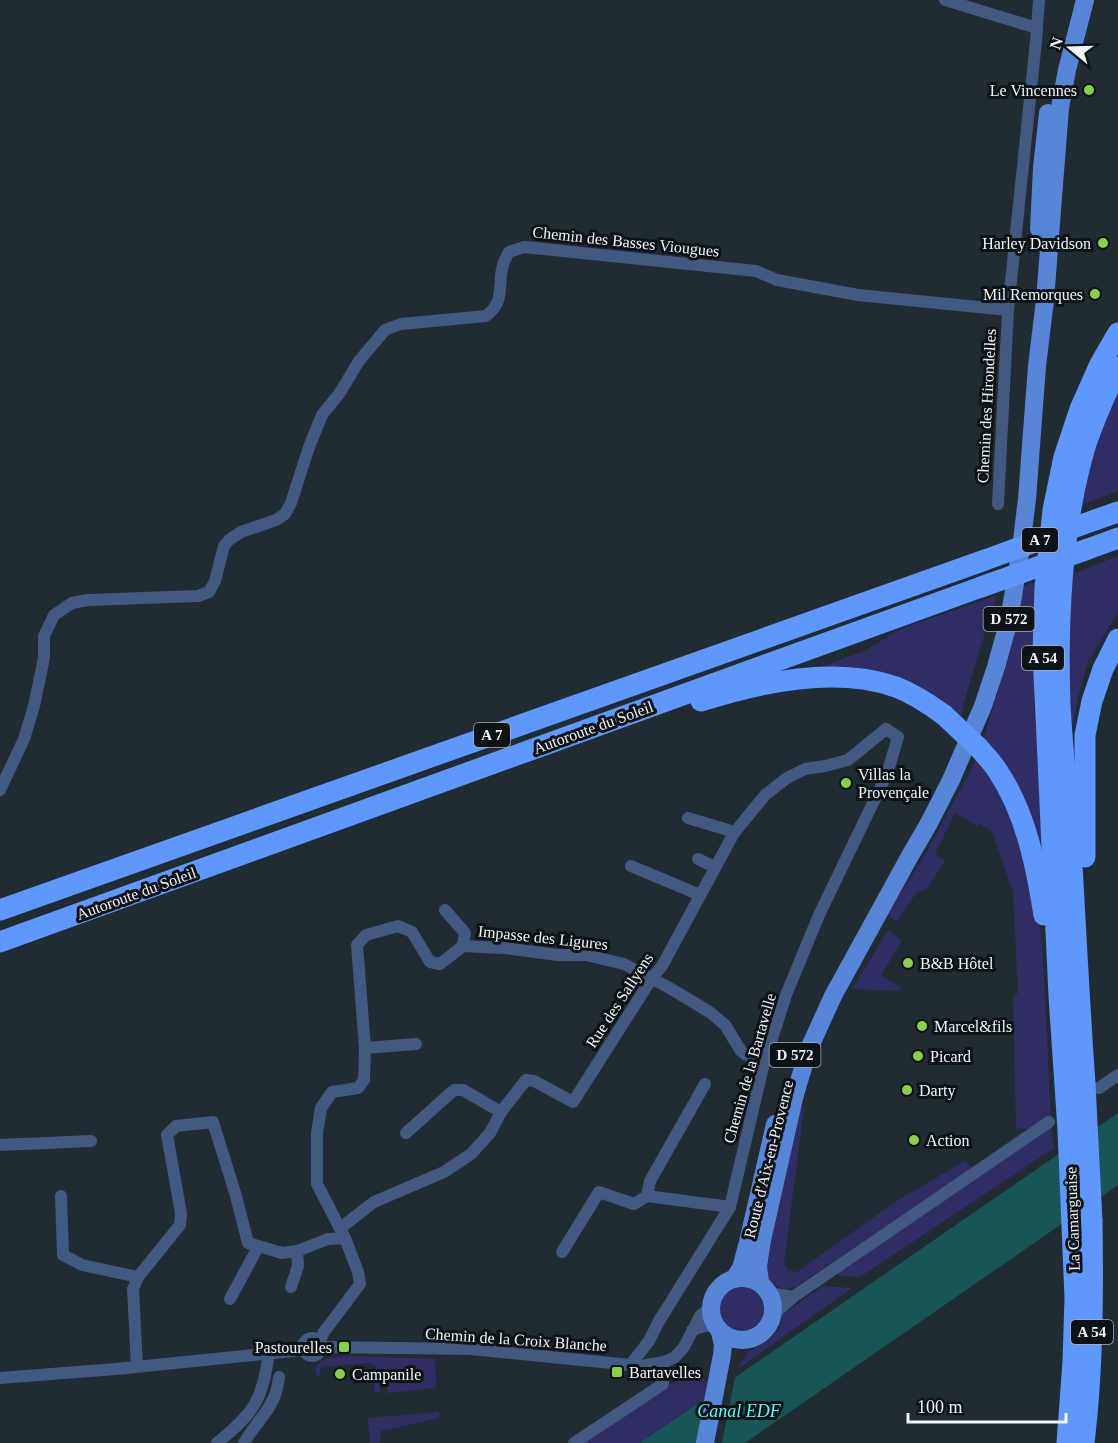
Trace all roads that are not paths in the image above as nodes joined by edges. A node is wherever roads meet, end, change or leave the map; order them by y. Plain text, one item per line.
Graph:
1 (945, 0) edge
2 (1039, 0) edge
3 (1079, 0) edge
4 (1085, 0) edge
5 (1037, 28) junction
6 (1023, 166) junction
7 (1042, 168) junction
8 (1008, 310) junction
9 (1118, 333) edge
10 (1037, 366) junction
11 (1118, 367) edge
12 (998, 504) dead end
13 (1118, 512) edge
14 (1118, 538) edge
15 (1118, 639) edge
16 (898, 737) joint
17 (484, 767) junction
18 (0, 790) edge
19 (688, 818) dead end
20 (734, 833) junction
21 (911, 854) junction
22 (698, 859) dead end
23 (631, 866) dead end
24 (715, 867) junction
25 (700, 895) junction
26 (0, 910) edge
27 (446, 910) dead end
28 (0, 942) edge
29 (463, 946) junction
30 (652, 978) junction
31 (1055, 991) junction
32 (1081, 1022) junction
33 (416, 1044) dead end
34 (364, 1048) junction
35 (763, 1067) junction
36 (1118, 1075) edge
37 (705, 1084) dead end
38 (1092, 1086) junction
39 (501, 1112) junction
40 (1061, 1129) junction
41 (406, 1132) dead end
42 (91, 1141) dead end
43 (0, 1145) edge
44 (61, 1196) dead end
45 (646, 1196) junction
46 (730, 1207) junction
47 (342, 1233) junction
48 (1069, 1238) junction
49 (258, 1247) junction
50 (297, 1251) junction
51 (562, 1252) dead end
52 (138, 1277) junction
53 (734, 1279) junction
54 (291, 1287) dead end
55 (764, 1288) junction
56 (792, 1297) junction
57 (230, 1299) dead end
58 (773, 1315) junction
59 (715, 1321) junction
60 (692, 1330) junction
61 (320, 1344) junction
62 (734, 1350) junction
63 (269, 1352) junction
64 (664, 1362) junction
65 (631, 1364) junction
66 (137, 1366) junction
67 (279, 1377) dead end
68 (0, 1378) edge
69 (217, 1443) edge
70 (244, 1443) edge
71 (574, 1443) edge
72 (705, 1443) edge
73 (715, 1443) edge
74 (1059, 1443) edge
75 (1067, 1443) edge
76 (1084, 1443) edge

1 - 5 street
2 - 5 street, Chemin des Hirondelles
3 - 7 main road, Route d'Aix-en-Provence / D 572
4 - 10 main road, Route d'Aix-en-Provence / D 572
5 - 6 street, Chemin des Hirondelles
6 - 7 street
6 - 8 street, Chemin des Hirondelles
7 - 10 main road, Route d'Aix-en-Provence / D 572
8 - 12 street, Chemin des Hirondelles
8 - 18 street, Chemin des Basses Viougues
9 - 31 highway, A 54
10 - 21 main road, Route d'Aix-en-Provence / D 572
11 - 32 highway, A 54
13 - 26 highway, Autoroute du Soleil / A 7, bridge
14 - 17 highway, Autoroute du Soleil / A 7, bridge
15 - 32 highway
16 - 20 street, Rue des Sallyens
16 - 35 street, Chemin de la Bartavelle
17 - 28 highway, Autoroute du Soleil / A 7
17 - 31 highway, bridge
19 - 20 street
20 - 24 street, Rue des Sallyens
21 - 53 main road, Route d'Aix-en-Provence / D 572
21 - 55 main road, Route d'Aix-en-Provence / D 572
22 - 24 street
23 - 25 street
24 - 25 street, Rue des Sallyens
25 - 30 street, Rue des Sallyens
27 - 29 street
29 - 30 street, Impasse des Ligures
29 - 34 street
30 - 35 street, Impasse des Ligures
30 - 39 street, Rue des Sallyens
31 - 40 highway, A 54
32 - 38 highway, La Camarguaise / A 54
33 - 34 street
34 - 47 street
35 - 46 street, Chemin de la Bartavelle
36 - 38 street
37 - 45 street
38 - 76 highway, La Camarguaise / A 54, bridge
39 - 41 street
39 - 47 street, Rue des Sallyens
40 - 48 highway
40 - 56 street
42 - 43 street
44 - 52 street
45 - 46 street
45 - 51 street
46 - 65 street, Chemin de la Bartavelle
47 - 50 street
47 - 61 street
48 - 74 highway
48 - 75 highway, La Camarguaise / A 54
49 - 50 street
49 - 52 street
49 - 57 street
50 - 54 street
52 - 66 street
53 - 55 main road
53 - 59 main road
55 - 56 street
55 - 58 main road
56 - 58 street
58 - 62 main road
59 - 60 street
59 - 60 street
59 - 62 main road
60 - 64 street
61 - 63 street
61 - 65 street, Chemin de la Croix Blanche
62 - 72 main road
62 - 73 main road
63 - 66 street
63 - 69 street
64 - 65 street, Chemin de la Croix Blanche
64 - 71 street
66 - 68 street
67 - 70 street

